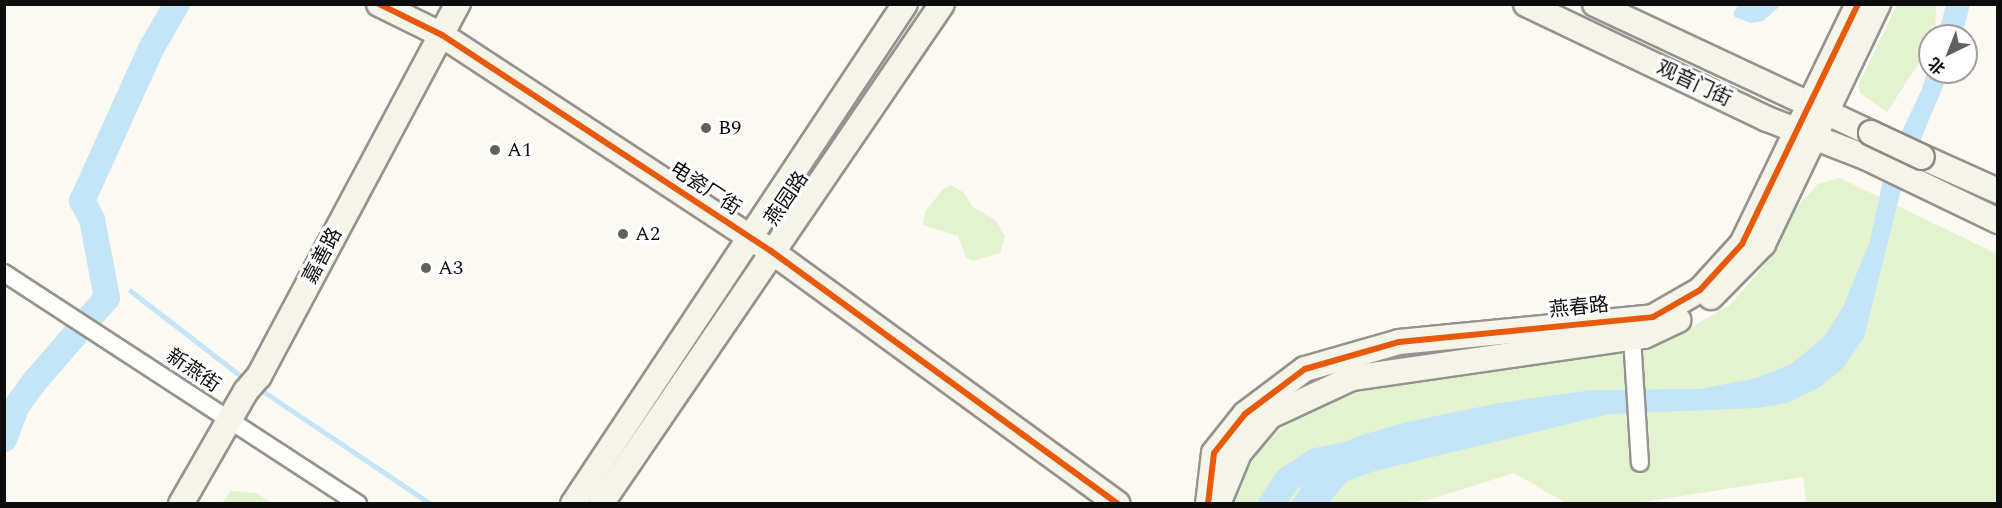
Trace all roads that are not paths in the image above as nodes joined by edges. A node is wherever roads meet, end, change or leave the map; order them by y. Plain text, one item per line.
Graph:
1 (379, 4) edge
2 (458, 4) edge
3 (905, 4) edge
4 (942, 4) edge
5 (1526, 4) edge
6 (1595, 4) edge
7 (1858, 4) edge
8 (1878, 4) edge
9 (442, 35) junction
10 (1818, 107) junction
11 (1805, 134) junction
12 (1916, 167) junction
13 (1998, 191) edge
14 (1998, 221) edge
15 (749, 238) junction
16 (771, 251) junction
17 (4, 273) edge
18 (1632, 337) junction
19 (231, 421) junction
20 (1640, 463) dead end
21 (181, 504) edge
22 (358, 504) edge
23 (573, 504) edge
24 (601, 504) edge
25 (1118, 504) edge
26 (1208, 504) edge
27 (1218, 504) edge

1 - 9 street, 电瓷厂街
2 - 9 street, 嘉善路
3 - 15 street, 燕园路
4 - 16 street, 燕园路
5 - 11 street, 观音门街
6 - 10 street, 观音门街
7 - 10 street, 燕春路
8 - 10 street, 燕春路
9 - 15 street, 电瓷厂街
9 - 19 street, 嘉善路
10 - 11 street, 燕春路
10 - 12 street, 观音门街, bridge
11 - 12 street, 观音门街
11 - 18 street, 燕春路
11 - 26 street, 燕春路
12 - 13 street
12 - 14 street
15 - 16 street, 电瓷厂街
15 - 23 street, 燕园路
16 - 24 street, 燕园路
16 - 25 street, 电瓷厂街
17 - 19 street, 新燕街
18 - 20 street
18 - 27 street, 燕春路
19 - 21 street, 嘉善路
19 - 22 street, 新燕街

